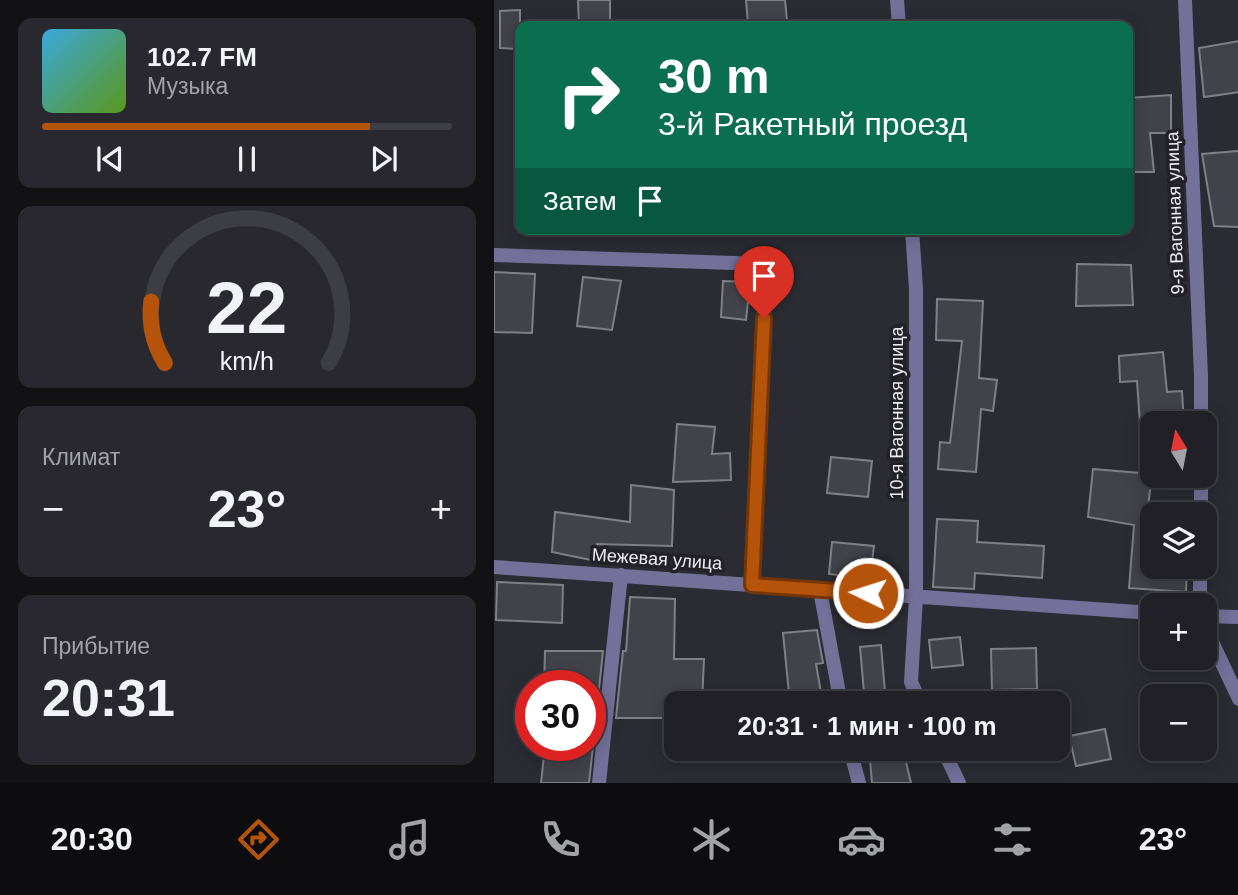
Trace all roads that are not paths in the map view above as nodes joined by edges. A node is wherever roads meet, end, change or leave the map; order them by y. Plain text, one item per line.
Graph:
1 (897, 0) edge
2 (1185, 0) edge
3 (899, 21) edge
4 (912, 235) edge
5 (494, 255) edge
6 (1201, 411) edge
7 (494, 567) edge
8 (621, 575) junction
9 (752, 585) junction
10 (820, 590) junction
11 (916, 597) junction
12 (1140, 612) edge
13 (1217, 616) edge
14 (1238, 617) edge
15 (1217, 653) edge
16 (839, 691) edge
17 (915, 691) edge
18 (1238, 699) edge
19 (853, 761) edge
20 (949, 761) edge
21 (600, 783) edge
22 (859, 783) edge
23 (959, 783) edge

1 - 3 street
2 - 6 street, 9-я Вагонная улица
4 - 11 street, 10-я Вагонная улица
5 - 9 street
7 - 8 street, Межевая улица
8 - 9 street, Межевая улица
8 - 21 street
9 - 10 street, Межевая улица
10 - 11 street, Межевая улица
10 - 16 street
11 - 12 street, Межевая улица
11 - 17 street, 10-я Вагонная улица
13 - 14 street
15 - 18 street
19 - 22 street
20 - 23 street

